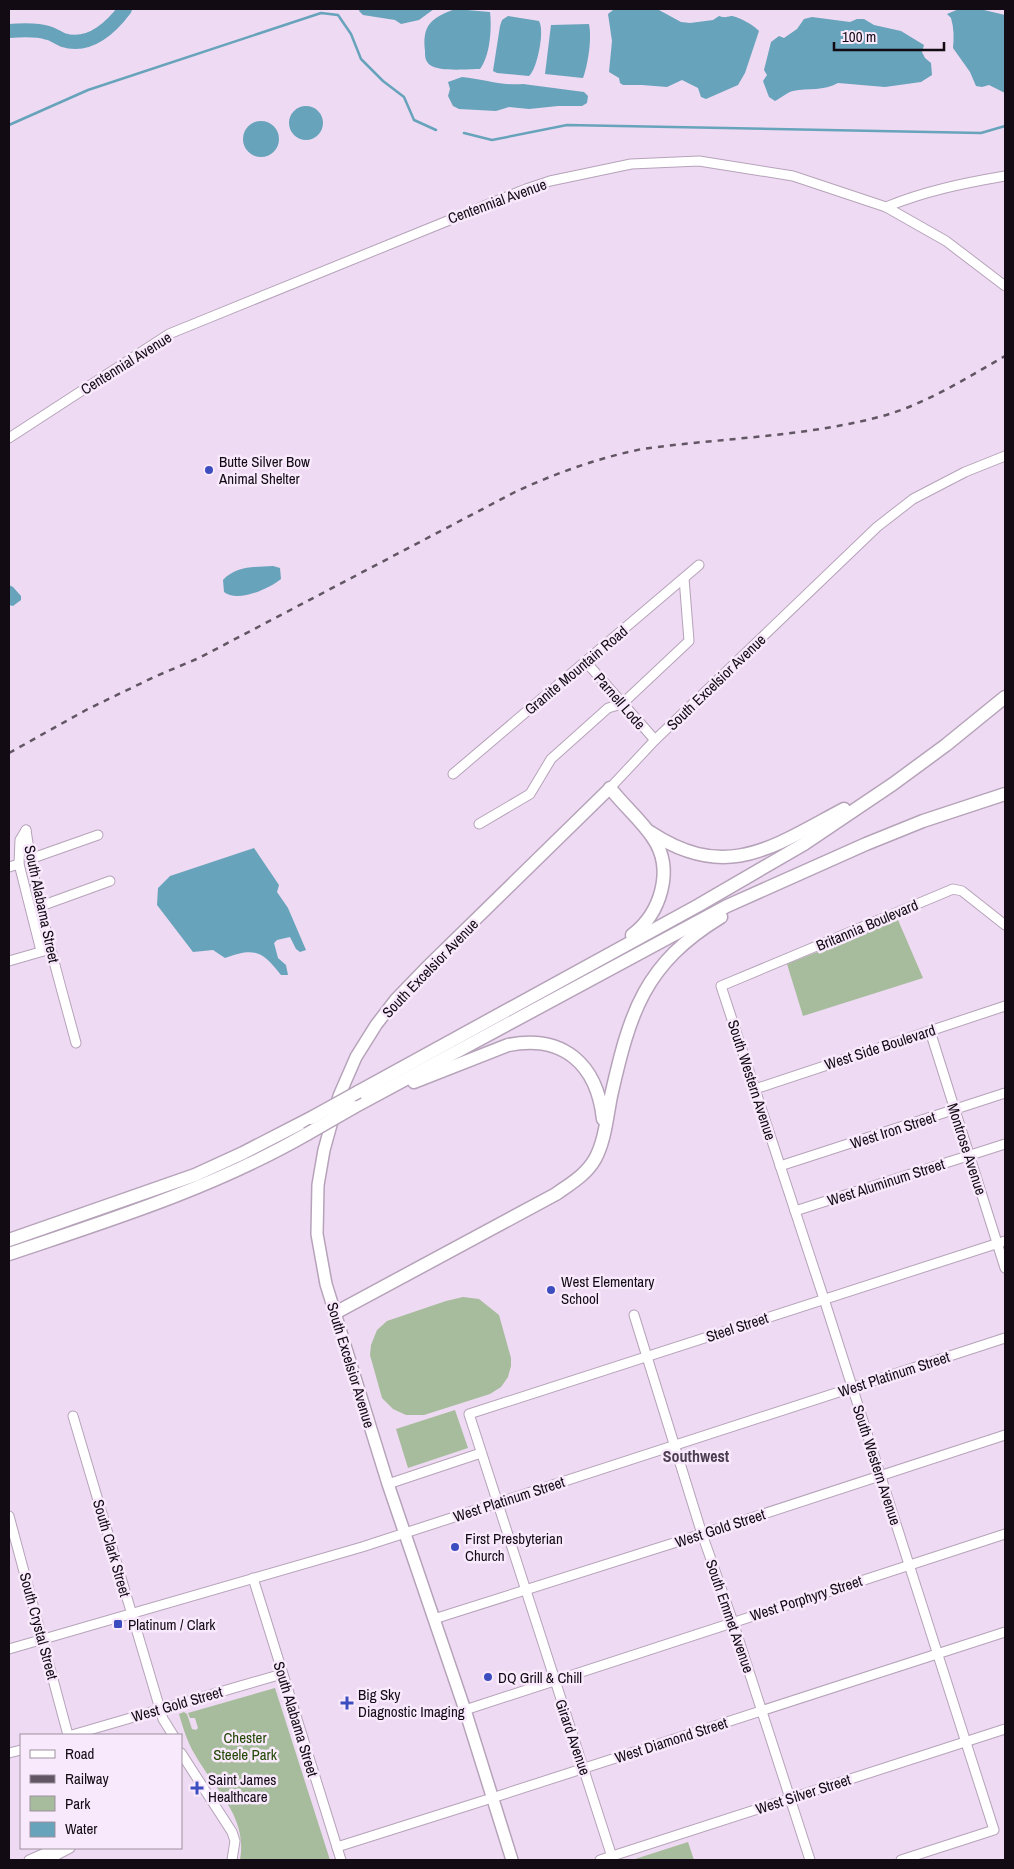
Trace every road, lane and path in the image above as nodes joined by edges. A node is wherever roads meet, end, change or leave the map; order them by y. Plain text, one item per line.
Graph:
1 (1005, 176) edge
2 (886, 207) junction
3 (1005, 286) edge
4 (9, 438) edge
5 (1005, 456) edge
6 (699, 565) dead end
7 (684, 578) junction
8 (586, 662) junction
9 (1005, 698) edge
10 (622, 704) junction
11 (655, 740) junction
12 (454, 774) dead end
13 (893, 784) junction
14 (610, 788) junction
15 (1005, 794) edge
16 (479, 824) dead end
17 (645, 828) junction
18 (98, 836) dead end
19 (30, 859) junction
20 (19, 864) junction
21 (9, 867) edge
22 (806, 871) junction
23 (110, 881) dead end
24 (41, 906) junction
25 (1005, 925) edge
26 (46, 950) junction
27 (9, 961) edge
28 (721, 986) joint
29 (532, 997) junction
30 (1005, 1006) edge
31 (930, 1031) junction
32 (76, 1043) dead end
33 (755, 1089) junction
34 (1005, 1093) edge
35 (355, 1107) junction
36 (955, 1110) junction
37 (604, 1129) junction
38 (1005, 1144) edge
39 (970, 1156) junction
40 (780, 1166) junction
41 (795, 1211) junction
42 (9, 1240) edge
43 (1001, 1243) edge
44 (9, 1254) edge
45 (1005, 1268) edge
46 (824, 1299) junction
47 (335, 1313) junction
48 (634, 1315) dead end
49 (1005, 1338) edge
50 (646, 1356) junction
51 (852, 1388) junction
52 (469, 1414) joint
53 (73, 1416) dead end
54 (1005, 1435) edge
55 (675, 1445) junction
56 (481, 1453) junction
57 (880, 1475) junction
58 (388, 1484) junction
59 (498, 1503) junction
60 (9, 1516) edge
61 (406, 1533) junction
62 (702, 1534) junction
63 (1005, 1534) edge
64 (909, 1565) junction
65 (253, 1578) junction
66 (525, 1590) junction
67 (132, 1613) junction
68 (434, 1619) junction
69 (733, 1622) junction
70 (1005, 1632) edge
71 (43, 1638) junction
72 (9, 1648) edge
73 (937, 1654) junction
74 (282, 1674) junction
75 (554, 1680) junction
76 (160, 1710) junction
77 (465, 1710) junction
78 (762, 1711) junction
79 (1005, 1729) edge
80 (68, 1734) edge
81 (76, 1734) edge
82 (172, 1734) edge
83 (966, 1742) junction
84 (182, 1755) edge
85 (584, 1768) junction
86 (492, 1798) junction
87 (790, 1798) junction
88 (337, 1847) junction
89 (54, 1849) edge
90 (68, 1849) edge
91 (613, 1858) edge
92 (29, 1860) edge
93 (47, 1860) edge
94 (232, 1860) edge
95 (341, 1860) edge
96 (512, 1860) edge
97 (600, 1860) edge
98 (810, 1860) edge
99 (901, 1860) edge

1 - 2 street
2 - 3 street, Centennial Avenue
2 - 4 street, Centennial Avenue
5 - 11 street, South Excelsior Avenue
6 - 7 street, Granite Mountain Road
7 - 8 street, Granite Mountain Road
7 - 10 street
8 - 10 street, Parnell Lode
8 - 12 street, Granite Mountain Road
9 - 13 highway
10 - 11 street, Parnell Lode
10 - 16 street
11 - 14 street, South Excelsior Avenue
13 - 17 highway
13 - 29 highway
14 - 17 highway
14 - 47 main road, South Excelsior Avenue
15 - 22 highway
17 - 29 highway
18 - 19 street
19 - 20 street, South Alabama Street
19 - 24 street, South Alabama Street
20 - 21 street
20 - 26 street, South Alabama Street
22 - 35 highway
22 - 37 highway
23 - 24 street
24 - 26 street, South Alabama Street
25 - 28 street, Britannia Boulevard
26 - 27 street
26 - 32 street, South Alabama Street
28 - 33 street, South Western Avenue
29 - 42 highway, bridge
30 - 31 street, West Side Boulevard
31 - 33 street, West Side Boulevard
31 - 36 street, Montrose Avenue
33 - 40 street, South Western Avenue
34 - 36 street, West Iron Street
35 - 37 highway
35 - 44 highway, bridge
36 - 39 street, Montrose Avenue
36 - 40 street, West Iron Street
37 - 47 highway
38 - 39 street, West Aluminum Street
39 - 41 street, West Aluminum Street
39 - 43 street, Montrose Avenue
40 - 41 street, South Western Avenue
41 - 46 street, South Western Avenue
43 - 45 street, Montrose Avenue
43 - 46 street, Steel Street
46 - 50 street, Steel Street
46 - 51 street, South Western Avenue
47 - 58 main road, South Excelsior Avenue
48 - 50 street, South Emmet Avenue
49 - 51 street, West Platinum Street
50 - 52 street, Steel Street
50 - 55 street, South Emmet Avenue
51 - 55 street, West Platinum Street
51 - 57 street, South Western Avenue
52 - 56 street, Girard Avenue
53 - 67 street, South Clark Street
54 - 57 street, West Gold Street
55 - 59 street, West Platinum Street
55 - 62 street, South Emmet Avenue
56 - 58 street
56 - 59 street, Girard Avenue
57 - 62 street, West Gold Street
57 - 64 street, South Western Avenue
58 - 61 main road, South Excelsior Avenue
59 - 61 street, West Platinum Street
59 - 66 street, Girard Avenue
60 - 71 street, South Crystal Street
61 - 65 street, West Platinum Street
61 - 68 main road, South Excelsior Avenue
62 - 66 street, West Gold Street
62 - 69 street, South Emmet Avenue
63 - 64 street, West Porphyry Street
64 - 69 street, West Porphyry Street
64 - 73 street, South Western Avenue
65 - 67 street, West Platinum Street
65 - 74 street, South Alabama Street
66 - 68 street, West Gold Street
66 - 75 street, Girard Avenue
67 - 71 street, West Platinum Street
67 - 76 street, South Clark Street
68 - 77 main road, South Excelsior Avenue
69 - 75 street, West Porphyry Street
69 - 78 street, South Emmet Avenue
70 - 73 street, West Diamond Street
71 - 72 street, West Platinum Street
71 - 80 street, South Crystal Street
73 - 78 street, West Diamond Street
73 - 83 street, South Western Avenue
74 - 76 street, West Gold Street
74 - 88 street, South Alabama Street
75 - 77 street, West Porphyry Street
75 - 85 street, Girard Avenue
76 - 81 street, West Gold Street
76 - 82 street, South Clark Street
77 - 86 main road, South Excelsior Avenue
78 - 85 street, West Diamond Street
78 - 87 street, South Emmet Avenue
79 - 83 street, West Silver Street
83 - 87 street, West Silver Street
83 - 99 street, South Western Avenue
84 - 94 street
85 - 86 street, West Diamond Street
85 - 91 street, Girard Avenue
86 - 88 street, West Diamond Street
86 - 96 main road, South Excelsior Avenue
87 - 91 street, West Silver Street
87 - 98 street, South Emmet Avenue
88 - 95 street, South Alabama Street
89 - 92 street
90 - 93 street
91 - 97 street, West Silver Street

